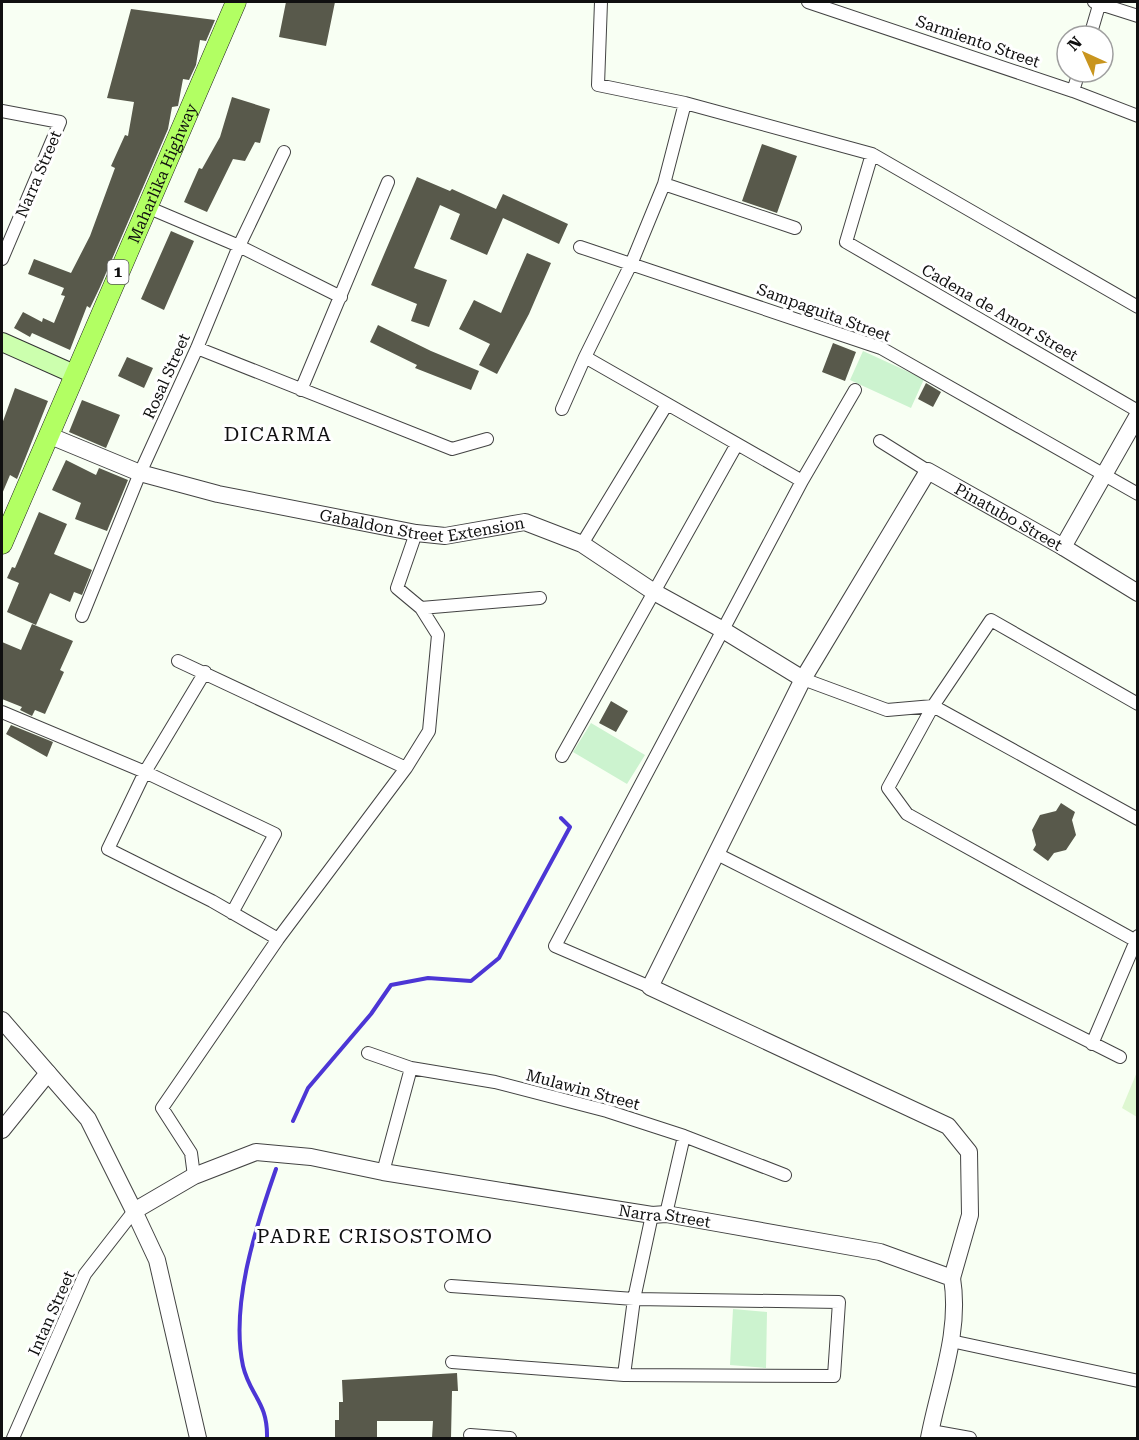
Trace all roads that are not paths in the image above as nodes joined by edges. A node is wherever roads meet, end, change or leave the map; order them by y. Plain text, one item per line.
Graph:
1 (236, 2) edge
2 (601, 2) edge
3 (808, 2) edge
4 (1098, 2) edge
5 (836, 6) edge
6 (1137, 16) edge
7 (1093, 24) edge
8 (1075, 84) edge
9 (1073, 91) junction
10 (685, 102) junction
11 (2, 111) edge
12 (1137, 116) edge
13 (284, 152) dead end
14 (872, 154) junction
15 (388, 182) dead end
16 (664, 184) junction
17 (147, 207) junction
18 (795, 228) dead end
19 (6, 240) edge
20 (238, 246) junction
21 (580, 247) dead end
22 (2, 259) edge
23 (632, 262) junction
24 (341, 297) junction
25 (1137, 307) edge
26 (2, 342) edge
27 (197, 348) junction
28 (585, 357) junction
29 (74, 374) junction
30 (301, 390) junction
31 (855, 390) dead end
32 (667, 404) junction
33 (562, 409) dead end
34 (1137, 413) edge
35 (48, 435) junction
36 (488, 439) dead end
37 (880, 441) dead end
38 (737, 444) junction
39 (928, 471) junction
40 (140, 473) junction
41 (1106, 473) junction
42 (802, 481) junction
43 (1137, 494) edge
44 (416, 534) junction
45 (2, 544) edge
46 (582, 544) junction
47 (1063, 546) junction
48 (654, 592) junction
49 (1137, 593) edge
50 (540, 598) dead end
51 (421, 608) junction
52 (82, 616) dead end
53 (723, 630) junction
54 (178, 662) dead end
55 (205, 672) junction
56 (803, 679) junction
57 (1137, 704) edge
58 (933, 706) junction
59 (2, 712) edge
60 (562, 756) dead end
61 (406, 768) junction
62 (145, 772) junction
63 (1137, 819) edge
64 (715, 853) junction
65 (232, 912) junction
66 (278, 939) junction
67 (1137, 940) edge
68 (650, 987) junction
69 (2, 1020) edge
70 (1092, 1044) junction
71 (368, 1053) dead end
72 (1120, 1058) dead end
73 (411, 1068) junction
74 (48, 1073) junction
75 (2, 1130) edge
76 (684, 1136) junction
77 (383, 1172) junction
78 (785, 1175) dead end
79 (194, 1176) junction
80 (134, 1211) junction
81 (659, 1214) junction
82 (952, 1278) junction
83 (451, 1286) dead end
84 (634, 1299) junction
85 (951, 1341) junction
86 (452, 1362) dead end
87 (624, 1375) junction
88 (1137, 1381) edge
89 (470, 1435) dead end
90 (930, 1435) edge
91 (13, 1438) edge
92 (198, 1438) edge
93 (510, 1438) edge
94 (970, 1438) edge

1 - 17 main road, Maharlika Highway / 1
2 - 10 street
3 - 5 street, Sarmiento Street
4 - 6 street
4 - 7 street
5 - 9 street, Sarmiento Street
8 - 9 street
9 - 12 street, Sarmiento Street
10 - 14 street
10 - 16 street
11 - 19 street, Narra Street
13 - 20 street, Rosal Street
14 - 25 street
14 - 34 street, Cadena de Amor Street
15 - 24 street
16 - 18 street
16 - 23 street
17 - 20 street
17 - 29 main road, Maharlika Highway / 1
19 - 22 street, Narra Street
20 - 24 street
20 - 27 street, Rosal Street
21 - 23 street, Sampaguita Street
23 - 28 street
23 - 41 street, Sampaguita Street
24 - 30 street
26 - 29 main road
27 - 30 street
27 - 40 street, Rosal Street
28 - 32 street
28 - 33 street
29 - 35 main road, Maharlika Highway / 1
30 - 36 street
31 - 42 street
32 - 38 street
32 - 46 street
34 - 41 street
35 - 40 street, Gabaldon Street Extension
35 - 45 main road, Maharlika Highway / 1
37 - 39 street, Pinatubo Street
38 - 42 street
38 - 48 street
39 - 47 street, Pinatubo Street
39 - 56 street
40 - 44 street, Gabaldon Street Extension
40 - 52 street, Rosal Street
41 - 43 street, Sampaguita Street
41 - 47 street
42 - 53 street
44 - 46 street, Gabaldon Street Extension
44 - 51 street
46 - 48 street, Gabaldon Street Extension
47 - 49 street, Pinatubo Street
48 - 53 street, Gabaldon Street Extension
48 - 60 street
50 - 51 street
51 - 61 street
53 - 56 street, Gabaldon Street Extension
53 - 68 street
54 - 55 street
55 - 61 street
55 - 62 street
56 - 58 street
56 - 64 street
57 - 58 street
58 - 63 street
58 - 67 street
59 - 62 street
61 - 66 street
62 - 65 street
62 - 65 street
64 - 68 street
64 - 70 street
65 - 66 street
66 - 79 street
67 - 70 street
68 - 82 street
69 - 74 street
70 - 72 street
71 - 73 street, Mulawin Street
73 - 76 street, Mulawin Street
73 - 77 street
74 - 75 street
74 - 80 street
76 - 78 street, Mulawin Street
76 - 81 street
77 - 79 street, Narra Street
77 - 81 street, Narra Street
79 - 80 street, Narra Street
80 - 91 street, Intan Street
80 - 92 street
81 - 82 street, Narra Street
81 - 84 street
82 - 85 street
83 - 84 street
84 - 87 street
84 - 87 street
85 - 88 street
85 - 90 street
86 - 87 street
89 - 93 street
90 - 94 street

